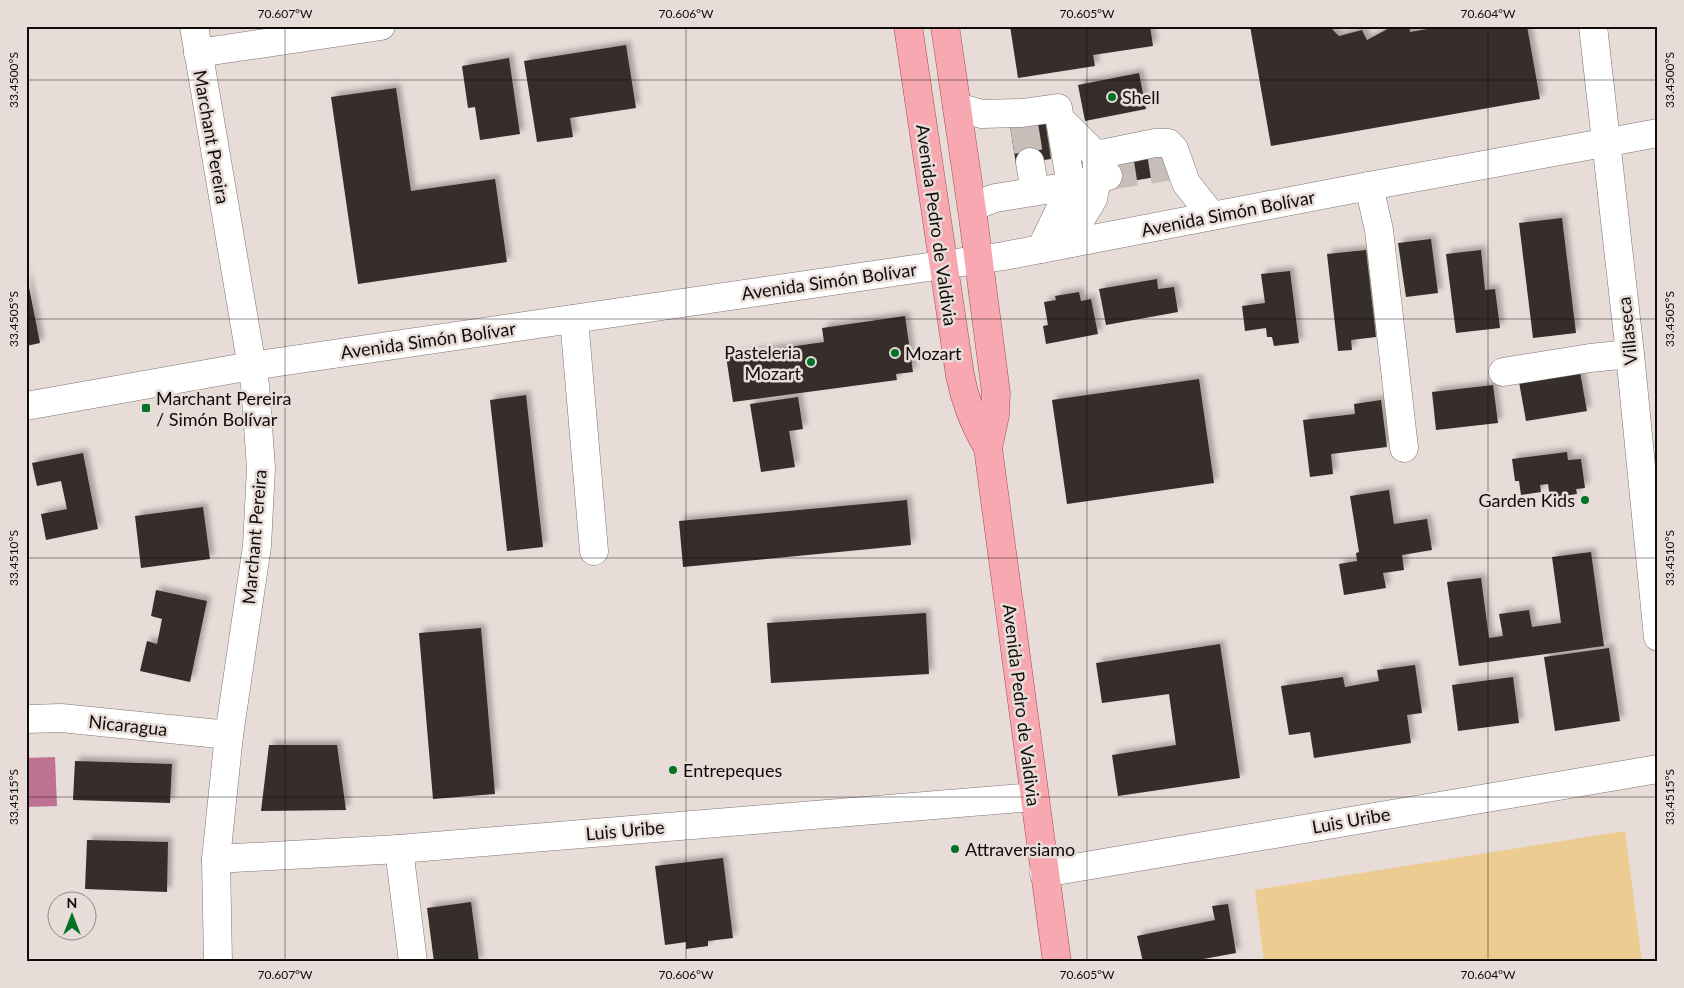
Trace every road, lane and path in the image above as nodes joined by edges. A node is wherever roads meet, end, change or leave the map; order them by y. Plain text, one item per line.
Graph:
1 (194, 26) edge
2 (381, 26) edge
3 (908, 26) edge
4 (945, 26) edge
5 (1593, 26) edge
6 (198, 53) junction
7 (957, 107) junction
8 (1060, 119) junction
9 (1658, 133) edge
10 (1605, 142) junction
11 (1030, 162) tunnel mouth
12 (1100, 170) junction
13 (1070, 186) junction
14 (1370, 186) junction
15 (1035, 191) junction
16 (972, 206) junction
17 (1212, 216) junction
18 (1071, 243) junction
19 (1041, 249) junction
20 (979, 259) junction
21 (944, 264) junction
22 (574, 319) junction
23 (1630, 354) junction
24 (251, 366) junction
25 (1503, 372) dead end
26 (26, 406) edge
27 (988, 448) junction
28 (1404, 448) dead end
29 (594, 551) dead end
30 (1658, 637) edge
31 (26, 719) edge
32 (229, 735) junction
33 (1658, 768) edge
34 (1034, 796) junction
35 (399, 849) junction
36 (216, 859) junction
37 (1044, 874) junction
38 (218, 962) edge
39 (413, 962) edge
40 (1057, 962) edge

1 - 6 street, Marchant Pereira
2 - 6 street
3 - 21 main road, Avenida Pedro de Valdivia
4 - 7 main road, Avenida Pedro de Valdivia
5 - 10 street, Villaseca
6 - 24 street, Marchant Pereira
7 - 8 street
7 - 16 main road, Avenida Pedro de Valdivia
8 - 12 street
8 - 13 street
9 - 10 street, Avenida Simón Bolívar
10 - 14 street, Avenida Simón Bolívar
10 - 23 street, Villaseca
11 - 15 street
12 - 13 street
12 - 17 street
12 - 18 street
13 - 15 street
13 - 19 street
14 - 17 street, Avenida Simón Bolívar
14 - 28 street
15 - 16 street
16 - 20 main road, Avenida Pedro de Valdivia
17 - 18 street, Avenida Simón Bolívar
18 - 19 street, Avenida Simón Bolívar
19 - 20 street, Avenida Simón Bolívar
20 - 21 street, Avenida Simón Bolívar
20 - 27 main road, Avenida Pedro de Valdivia
21 - 22 street, Avenida Simón Bolívar
21 - 27 main road, Avenida Pedro de Valdivia
22 - 24 street, Avenida Simón Bolívar
22 - 29 street
23 - 25 street
23 - 30 street, Villaseca
24 - 26 street, Avenida Simón Bolívar
24 - 32 street, Marchant Pereira
27 - 34 main road, Avenida Pedro de Valdivia
31 - 32 street, Nicaragua
32 - 36 street, Marchant Pereira
33 - 37 street, Luis Uribe
34 - 35 street, Luis Uribe
34 - 37 main road, Avenida Pedro de Valdivia
35 - 36 street, Luis Uribe
35 - 39 street
36 - 38 street, Marchant Pereira
37 - 40 main road, Avenida Pedro de Valdivia

